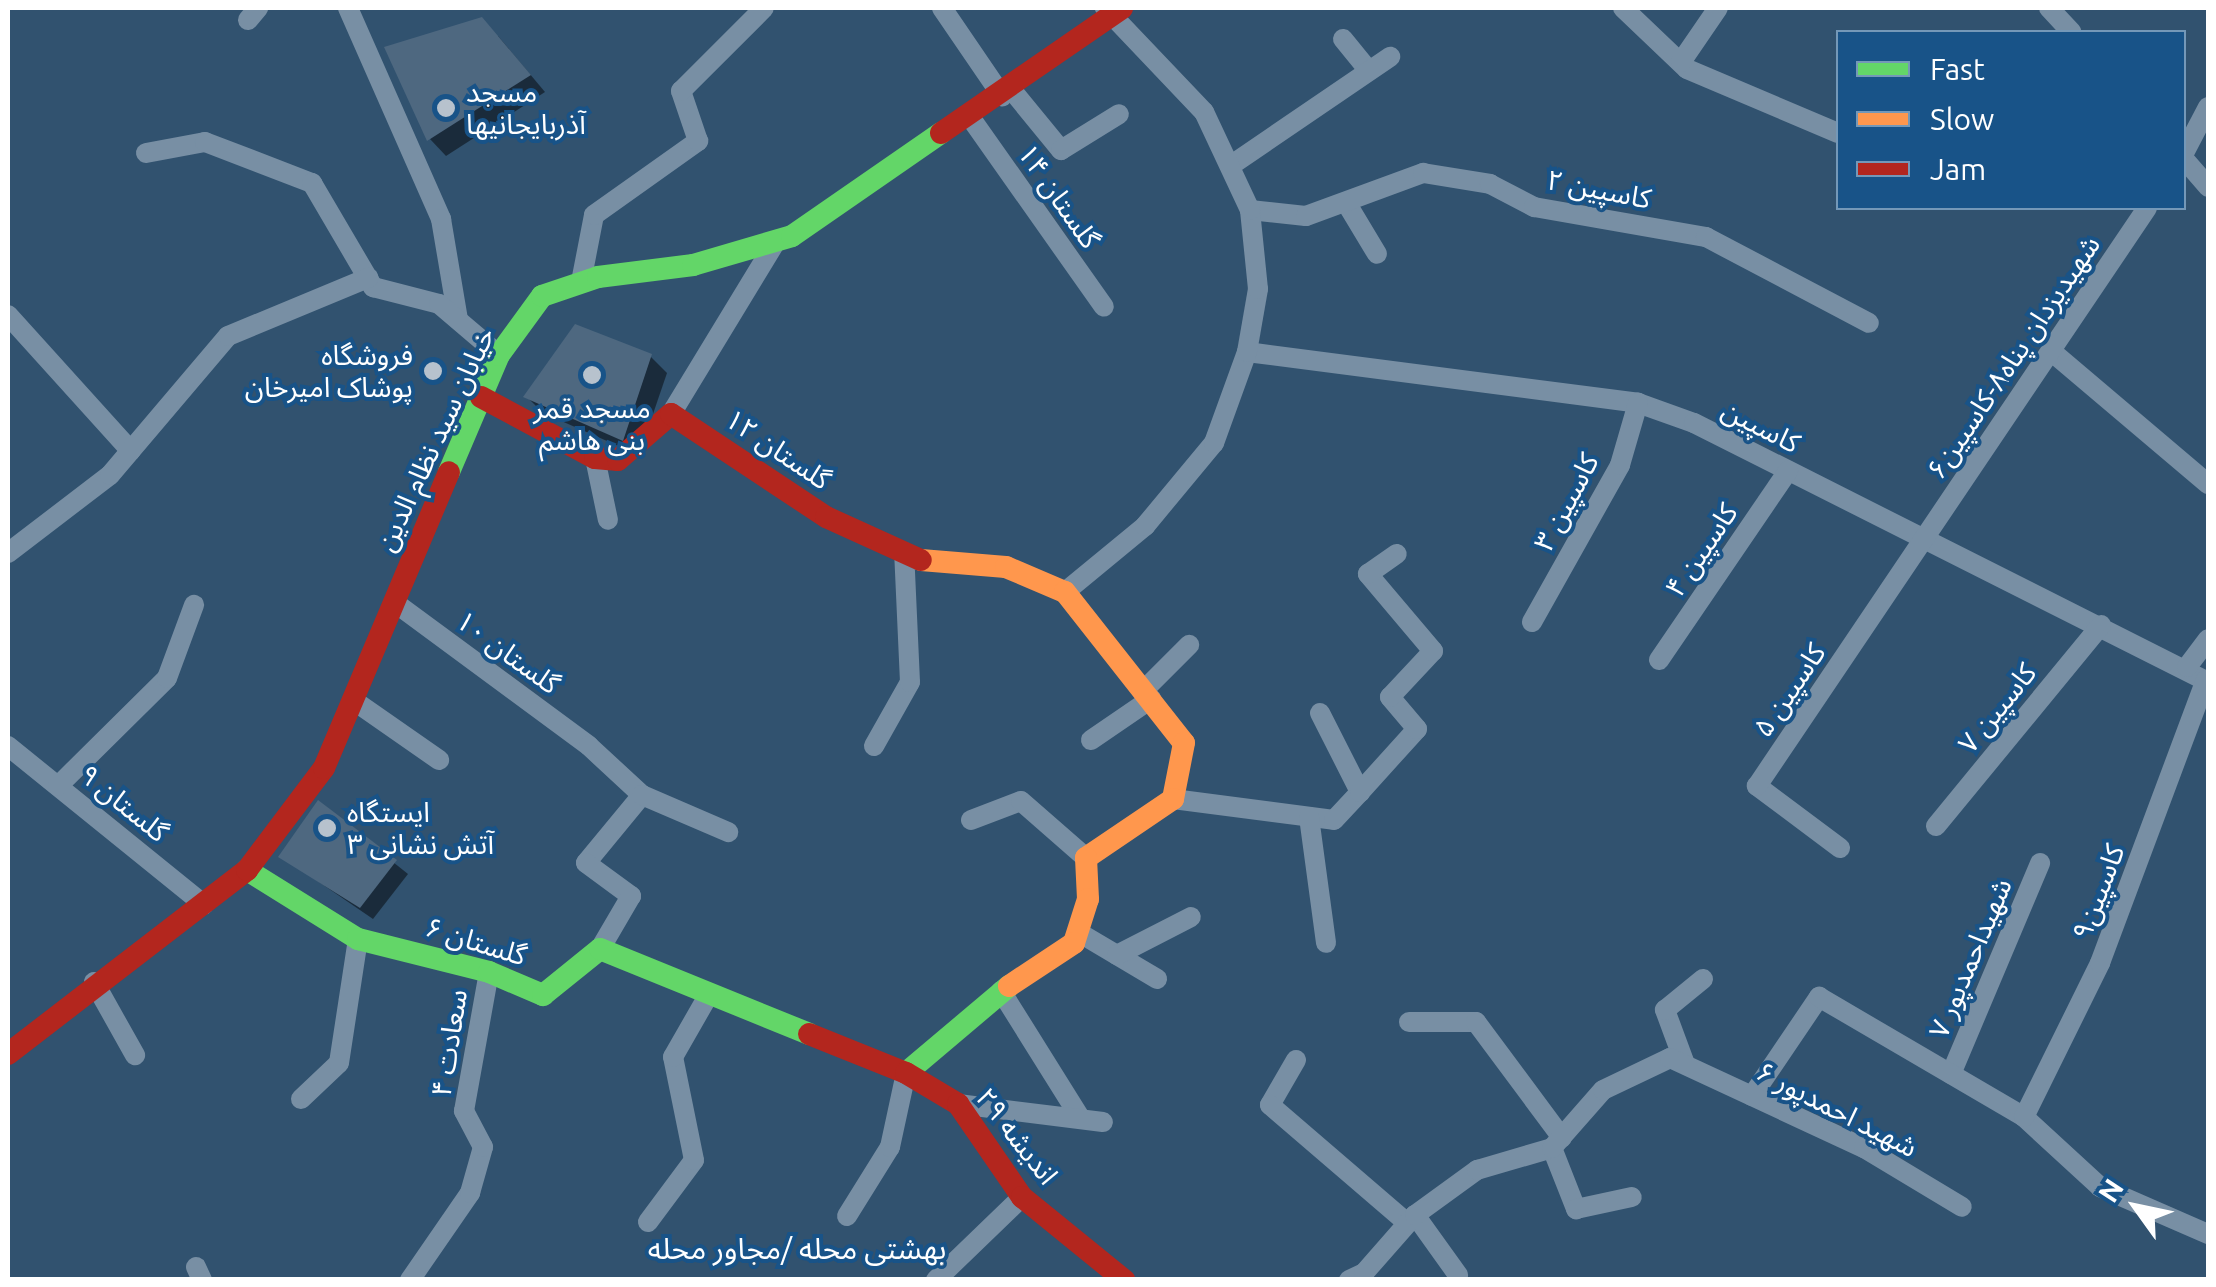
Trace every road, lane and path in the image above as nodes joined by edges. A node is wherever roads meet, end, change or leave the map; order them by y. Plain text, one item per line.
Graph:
1 (348, 8) edge
2 (764, 8) edge
3 (942, 8) edge
4 (1623, 8) edge
5 (1718, 8) edge
6 (2049, 8) edge
7 (1113, 10) edge
8 (2069, 30) edge
9 (1343, 39) dead end
10 (1390, 57) dead end
11 (1680, 62) junction
12 (1369, 71) junction
13 (1006, 92) junction
14 (2208, 107) edge
15 (1120, 114) dead end
16 (970, 117) junction
17 (1836, 132) edge
18 (2186, 152) edge
19 (146, 153) dead end
20 (2186, 159) edge
21 (1230, 166) junction
22 (2208, 187) edge
23 (1347, 204) junction
24 (1250, 210) junction
25 (2147, 210) edge
26 (776, 241) junction
27 (1377, 254) dead end
28 (368, 278) junction
29 (581, 282) junction
30 (1104, 306) dead end
31 (8, 315) edge
32 (458, 320) junction
33 (1869, 323) dead end
34 (2051, 351) junction
35 (1247, 352) junction
36 (499, 355) junction
37 (481, 397) junction
38 (1638, 404) junction
39 (671, 414) junction
40 (130, 451) junction
41 (595, 458) junction
42 (1788, 471) junction
43 (2208, 484) edge
44 (608, 520) dead end
45 (1924, 538) junction
46 (904, 552) junction
47 (8, 553) edge
48 (1397, 554) dead end
49 (1065, 592) junction
50 (394, 602) junction
51 (194, 606) dead end
52 (1532, 622) dead end
53 (2101, 625) junction
54 (2208, 638) edge
55 (1189, 645) dead end
56 (1659, 660) dead end
57 (2187, 667) junction
58 (2207, 681) edge
59 (1148, 694) junction
60 (352, 700) junction
61 (1320, 713) dead end
62 (1091, 740) dead end
63 (8, 746) edge
64 (874, 746) dead end
65 (440, 760) dead end
66 (58, 786) junction
67 (1360, 792) junction
68 (642, 795) junction
69 (1173, 799) junction
70 (1309, 817) junction
71 (970, 820) dead end
72 (1936, 826) dead end
73 (728, 832) dead end
74 (1840, 848) dead end
75 (1086, 858) junction
76 (2040, 863) dead end
77 (248, 870) junction
78 (204, 905) junction
79 (1190, 917) dead end
80 (1078, 932) junction
81 (358, 939) junction
82 (1326, 944) dead end
83 (600, 950) junction
84 (1117, 955) junction
85 (489, 972) junction
86 (1157, 979) dead end
87 (1704, 979) dead end
88 (94, 982) junction
89 (1001, 991) junction
90 (708, 996) junction
91 (1410, 1022) dead end
92 (8, 1054) edge
93 (135, 1055) dead end
94 (1296, 1060) dead end
95 (1685, 1064) junction
96 (906, 1073) junction
97 (1951, 1074) junction
98 (1752, 1096) junction
99 (301, 1098) dead end
100 (958, 1104) junction
101 (2024, 1117) junction
102 (1081, 1119) junction
103 (1103, 1122) dead end
104 (1557, 1143) junction
105 (1022, 1197) junction
106 (1632, 1197) dead end
107 (1962, 1207) dead end
108 (847, 1216) dead end
109 (1411, 1219) junction
110 (648, 1222) dead end
111 (2208, 1234) edge
112 (1458, 1275) dead end
113 (410, 1280) edge
114 (936, 1280) edge
115 (1124, 1280) edge
116 (1349, 1280) edge

1 - 32 street
2 - 29 street
3 - 13 street
4 - 11 street
5 - 11 street
6 - 8 street
7 - 13 street, خیابان سید نظام الدین
7 - 21 street
9 - 12 street
10 - 12 street
11 - 17 street
12 - 21 street
13 - 15 street
13 - 16 street, خیابان سید نظام الدین
14 - 18 street
16 - 26 street, خیابان سید نظام الدین
16 - 30 street, گلستان ۱۴
19 - 28 street
20 - 22 street
21 - 24 street
23 - 24 street, کاسپین ۲
23 - 27 street
23 - 33 street, کاسپین ۲
24 - 35 street
25 - 34 street, شهیدیزدان پناه۸-کاسپین۶
26 - 29 street, خیابان سید نظام الدین
26 - 39 street
28 - 32 street
28 - 40 street
29 - 36 street, خیابان سید نظام الدین
31 - 40 street
32 - 36 street
34 - 43 street
34 - 45 street, شهیدیزدان پناه۸-کاسپین۶
35 - 38 street, کاسپین
35 - 49 street
36 - 37 street, خیابان سید نظام الدین
37 - 41 street
37 - 50 street, خیابان سید نظام الدین
38 - 42 street, کاسپین
38 - 52 street, کاسپین ۳
39 - 41 street
39 - 46 street, گلستان ۱۲
40 - 47 street
41 - 44 street
42 - 45 street, کاسپین
42 - 56 street, کاسپین ۴
45 - 53 street, کاسپین
45 - 74 street, کاسپین ۵
46 - 49 street, گلستان ۱۲
46 - 64 street
48 - 67 street
49 - 59 street
50 - 60 street, خیابان سید نظام الدین
50 - 68 street, گلستان ۱۰
51 - 66 street
53 - 57 street, کاسپین
53 - 72 street, کاسپین ۷
54 - 57 street
55 - 59 street
57 - 58 street, کاسپین
58 - 101 street, کاسپین۹
59 - 62 street
59 - 69 street
60 - 65 street
60 - 77 street, خیابان سید نظام الدین
61 - 67 street
63 - 66 street, گلستان ۹
66 - 78 street, گلستان ۹
67 - 70 street
68 - 73 street, گلستان ۱۰
68 - 83 street
69 - 70 street
69 - 75 street
70 - 82 street
71 - 75 street
75 - 80 street
76 - 97 street, شهیداحمدپور ۷
77 - 78 street, خیابان سید نظام الدین
77 - 81 street, گلستان ۶
78 - 88 street, خیابان سید نظام الدین
79 - 84 street
80 - 84 street
80 - 89 street
81 - 85 street, گلستان ۶
81 - 99 street
83 - 85 street, گلستان ۶
83 - 90 street
84 - 86 street
85 - 113 street, سعادت ۴
87 - 95 street
88 - 92 street, خیابان سید نظام الدین
88 - 93 street
89 - 96 street
89 - 102 street
90 - 96 street
90 - 110 street
91 - 104 street
94 - 109 street
95 - 98 street, شهید احمدپور ۶
95 - 104 street
96 - 100 street, اندیشه ۲۹
96 - 108 street
97 - 98 street
97 - 101 street
98 - 107 street, شهید احمدپور ۶
100 - 102 street
100 - 105 street, اندیشه ۲۹
101 - 111 street
102 - 103 street
104 - 106 street
104 - 109 street
105 - 114 street
105 - 115 street, اندیشه ۲۹
109 - 112 street
109 - 116 street

